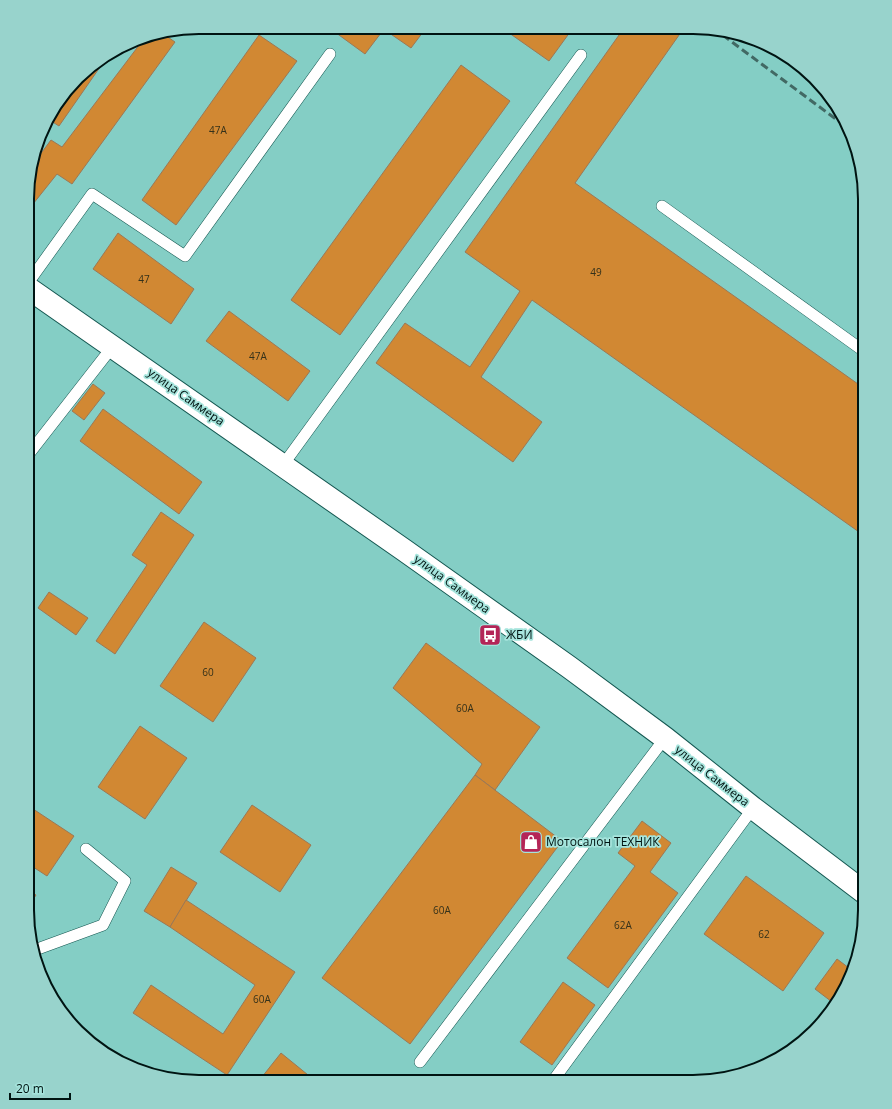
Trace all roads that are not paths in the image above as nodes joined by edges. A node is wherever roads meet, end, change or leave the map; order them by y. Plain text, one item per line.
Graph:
1 (330, 54) dead end
2 (582, 55) dead end
3 (662, 206) dead end
4 (34, 275) edge
5 (34, 292) edge
6 (113, 346) junction
7 (858, 347) edge
8 (34, 447) edge
9 (283, 465) junction
10 (665, 738) junction
11 (753, 808) junction
12 (86, 849) dead end
13 (858, 888) edge
14 (39, 949) edge
15 (420, 1062) dead end
16 (557, 1075) edge

1 - 4 lane
2 - 9 lane
3 - 7 lane
5 - 6 street, улица Саммера
6 - 8 lane
6 - 9 street, улица Саммера
9 - 10 street, улица Саммера
10 - 11 street, улица Саммера
10 - 15 lane
11 - 13 street, улица Саммера
11 - 16 lane
12 - 14 lane

